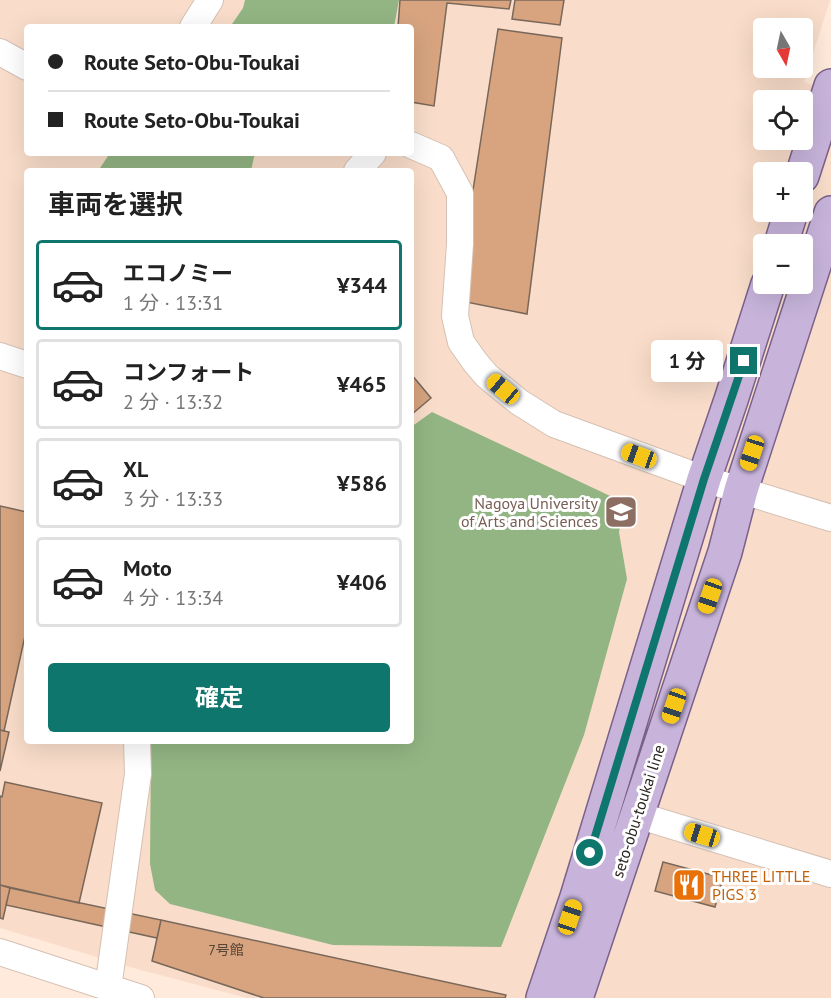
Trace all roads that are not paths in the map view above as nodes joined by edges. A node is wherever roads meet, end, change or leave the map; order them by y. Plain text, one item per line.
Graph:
1 (210, 0) edge
2 (195, 24) edge
3 (0, 51) edge
4 (24, 66) edge
5 (831, 86) edge
6 (414, 146) edge
7 (370, 156) edge
8 (807, 162) edge
9 (360, 168) edge
10 (831, 213) edge
11 (765, 294) edge
12 (0, 356) edge
13 (24, 364) edge
14 (704, 479) junction
15 (741, 490) junction
16 (831, 518) edge
17 (137, 744) edge
18 (637, 815) junction
19 (831, 874) edge
20 (0, 952) edge
21 (108, 988) junction
22 (141, 998) edge
23 (543, 998) edge
24 (576, 998) edge

1 - 2 street
3 - 4 street
5 - 8 main road
6 - 14 street
7 - 9 street
10 - 15 main road, seto-obu-toukai line
11 - 14 main road
12 - 13 street
14 - 15 street
14 - 23 main road
15 - 16 street
15 - 18 main road, seto-obu-toukai line
17 - 21 street
18 - 19 street
18 - 24 main road, seto-obu-toukai line
20 - 21 street
21 - 22 street

